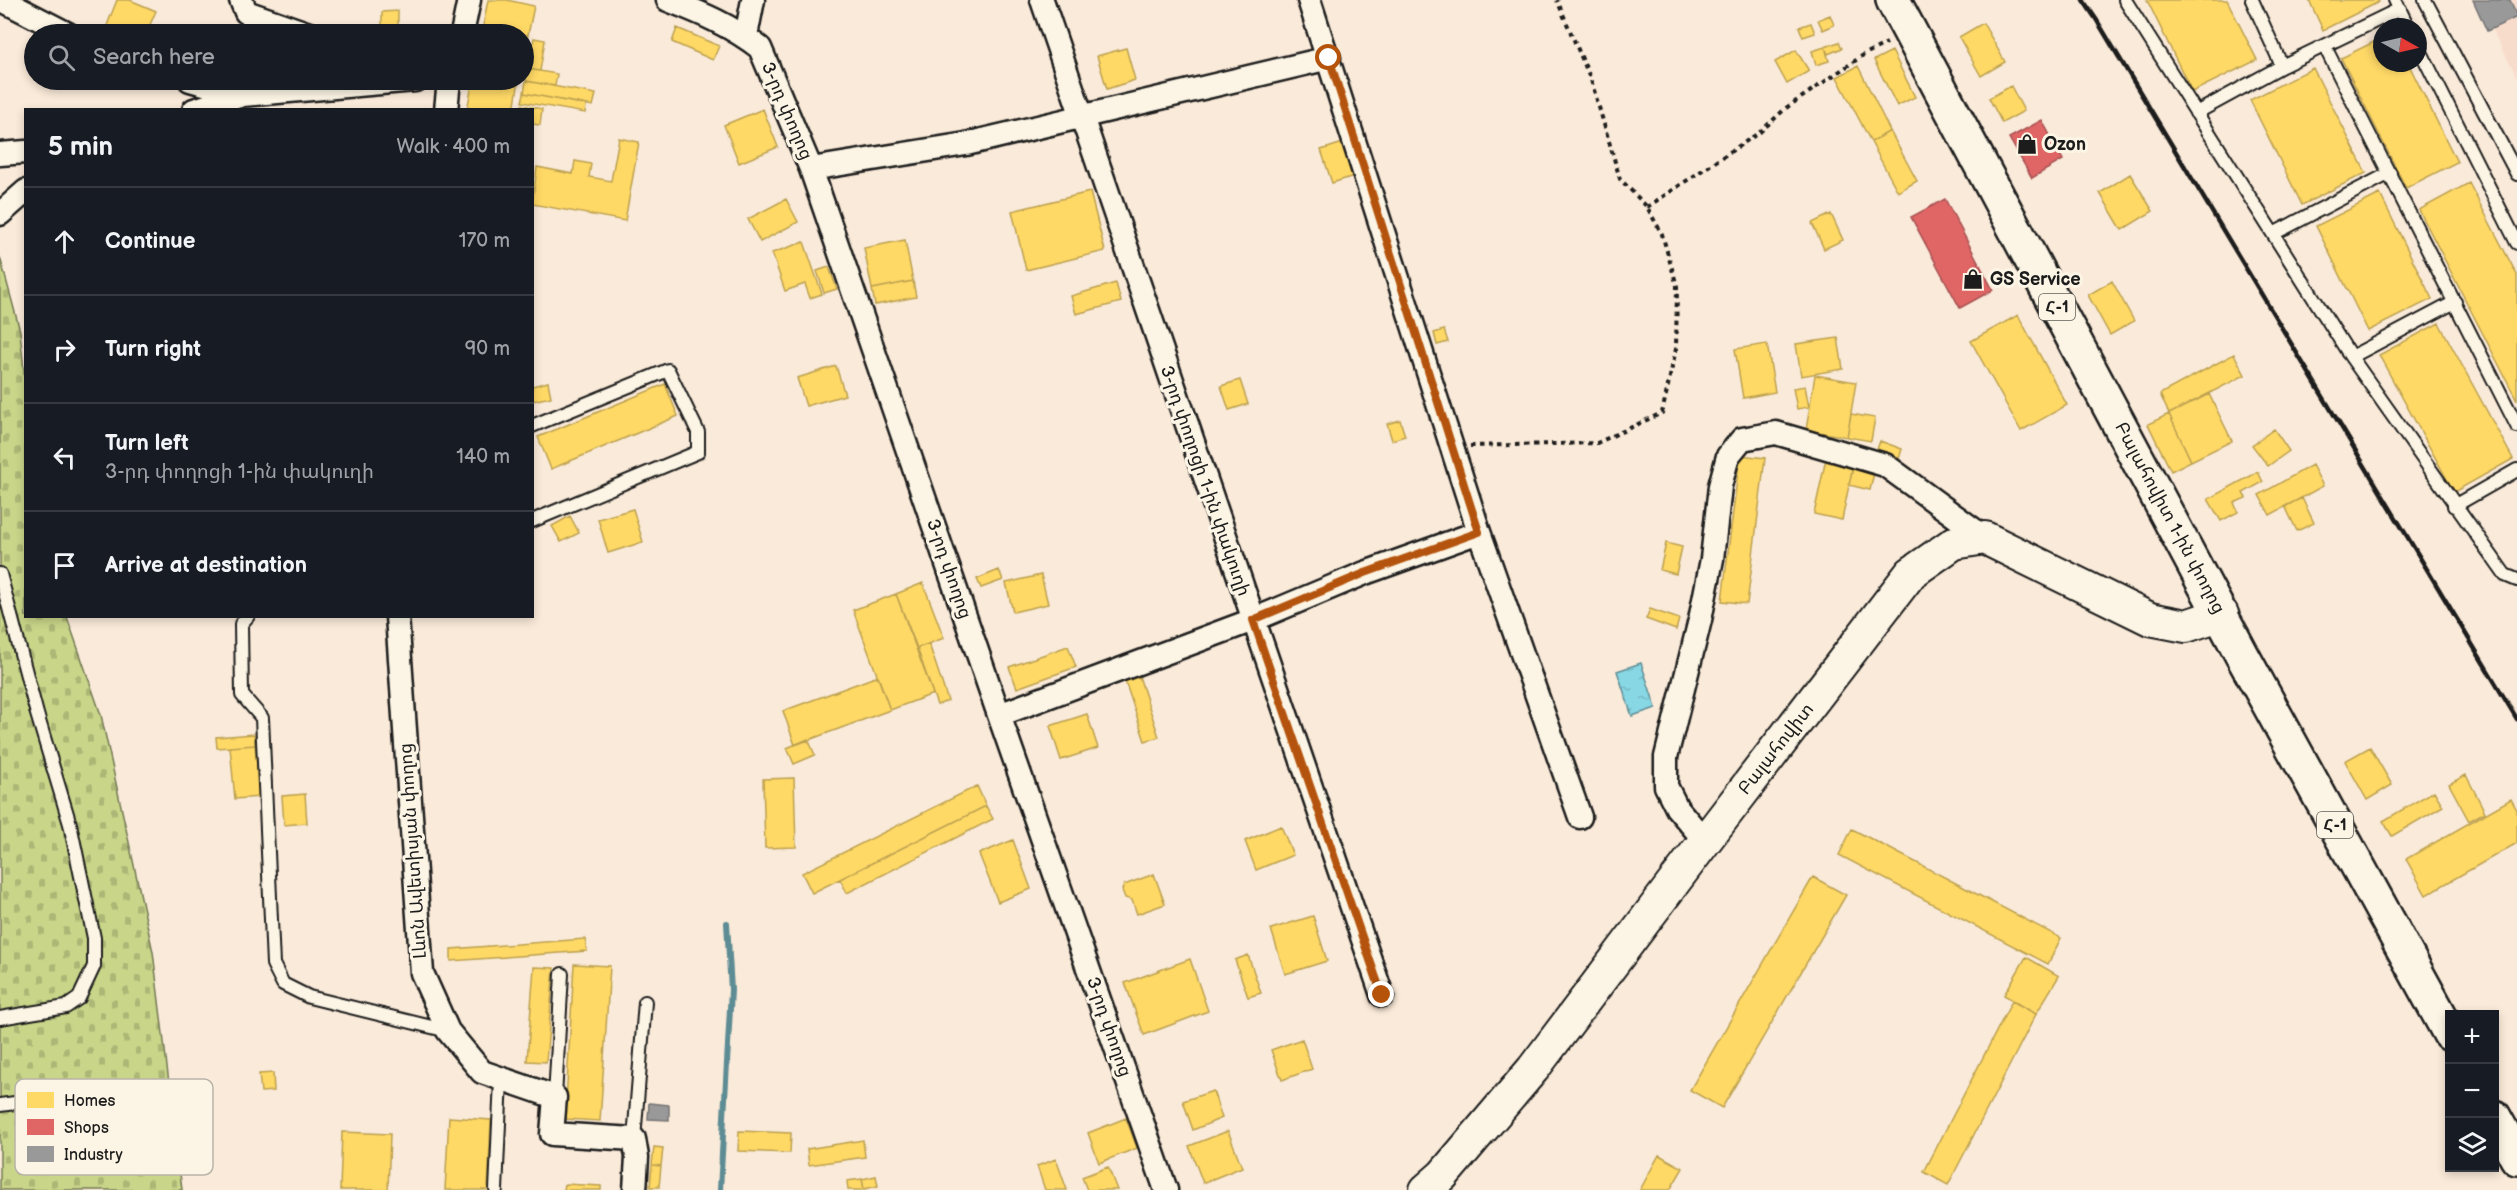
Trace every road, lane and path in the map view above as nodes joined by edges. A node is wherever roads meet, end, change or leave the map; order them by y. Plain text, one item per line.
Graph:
1 (2, 0) edge
2 (241, 0) edge
3 (469, 0) edge
4 (668, 0) edge
5 (753, 0) edge
6 (1042, 0) edge
7 (1309, 0) edge
8 (1557, 0) edge
9 (1893, 0) edge
10 (2125, 0) edge
11 (2252, 0) edge
12 (2425, 0) edge
13 (2397, 5) edge
14 (49, 24) edge
15 (280, 24) edge
16 (464, 24) edge
17 (1910, 32) junction
18 (746, 36) junction
19 (2325, 47) junction
20 (1329, 58) junction
21 (2427, 64) edge
22 (2282, 66) junction
23 (228, 90) edge
24 (292, 90) edge
25 (449, 90) edge
26 (243, 94) junction
27 (200, 108) edge
28 (446, 108) edge
29 (2196, 113) junction
30 (1080, 116) junction
31 (24, 152) edge
32 (0, 154) edge
33 (812, 169) junction
34 (2390, 173) junction
35 (2517, 174) edge
36 (24, 193) edge
37 (1647, 207) junction
38 (0, 214) edge
39 (2273, 234) junction
40 (2517, 243) edge
41 (2455, 302) junction
42 (2351, 357) junction
43 (534, 425) edge
44 (2517, 426) edge
45 (1452, 446) junction
46 (2517, 470) edge
47 (2454, 506) junction
48 (534, 520) edge
49 (1479, 532) junction
50 (1985, 538) junction
51 (0, 574) edge
52 (2517, 580) edge
53 (2222, 615) junction
54 (246, 618) edge
55 (397, 618) edge
56 (1253, 620) junction
57 (999, 715) junction
58 (1580, 817) dead end
59 (1705, 841) junction
60 (562, 974) dead end
61 (1382, 995) dead end
62 (645, 1002) dead end
63 (0, 1018) edge
64 (2445, 1025) edge
65 (448, 1031) junction
66 (501, 1079) junction
67 (555, 1096) junction
68 (15, 1103) edge
69 (0, 1105) edge
70 (2495, 1118) edge
71 (634, 1139) junction
72 (2517, 1158) edge
73 (496, 1190) edge
74 (635, 1190) edge
75 (1166, 1190) edge
76 (1426, 1190) edge

1 - 14 street
2 - 15 street
3 - 16 street
4 - 18 street, 3-րդ փողոց
5 - 18 street
6 - 30 street, 3-րդ փողոցի 1-ին փակուղի
7 - 20 street
8 - 37 path
9 - 17 main road, Բալահովիտ 1-ին փողոց / Հ-1
10 - 29 lane
11 - 22 lane
12 - 35 lane
13 - 19 lane
17 - 37 path
17 - 53 main road, Բալահովիտ 1-ին փողոց / Հ-1
18 - 33 street, 3-րդ փողոց
19 - 22 lane
19 - 34 lane
20 - 30 street
20 - 45 street
21 - 40 lane
22 - 29 lane
23 - 26 street
24 - 26 street
25 - 28 street
26 - 27 street
29 - 39 lane
30 - 33 street
30 - 56 street, 3-րդ փողոցի 1-ին փակուղի
31 - 32 street
33 - 57 street, 3-րդ փողոց
34 - 39 lane
34 - 41 lane
36 - 38 street
37 - 45 path
39 - 42 lane
41 - 42 lane
41 - 44 lane
42 - 47 lane
43 - 48 lane
45 - 49 street
46 - 47 lane
47 - 52 lane
49 - 56 street
49 - 58 street
50 - 53 street
50 - 59 street, Բալահովիտ
50 - 59 street
51 - 63 lane
53 - 64 main road, Բալահովիտ 1-ին փողոց / Հ-1
54 - 65 lane
55 - 65 street, Լևոն Ավետիսյան փողոց
56 - 57 street
56 - 61 street, 3-րդ փողոցի 1-ին փակուղի
57 - 75 street, 3-րդ փողոց
59 - 76 street, Բալահովիտ
60 - 67 lane
62 - 71 lane
65 - 66 street, Լևոն Ավետիսյան փողոց
66 - 67 street, Լևոն Ավետիսյան փողոց
66 - 73 lane
67 - 71 street
68 - 69 lane
70 - 72 main road
71 - 74 street

